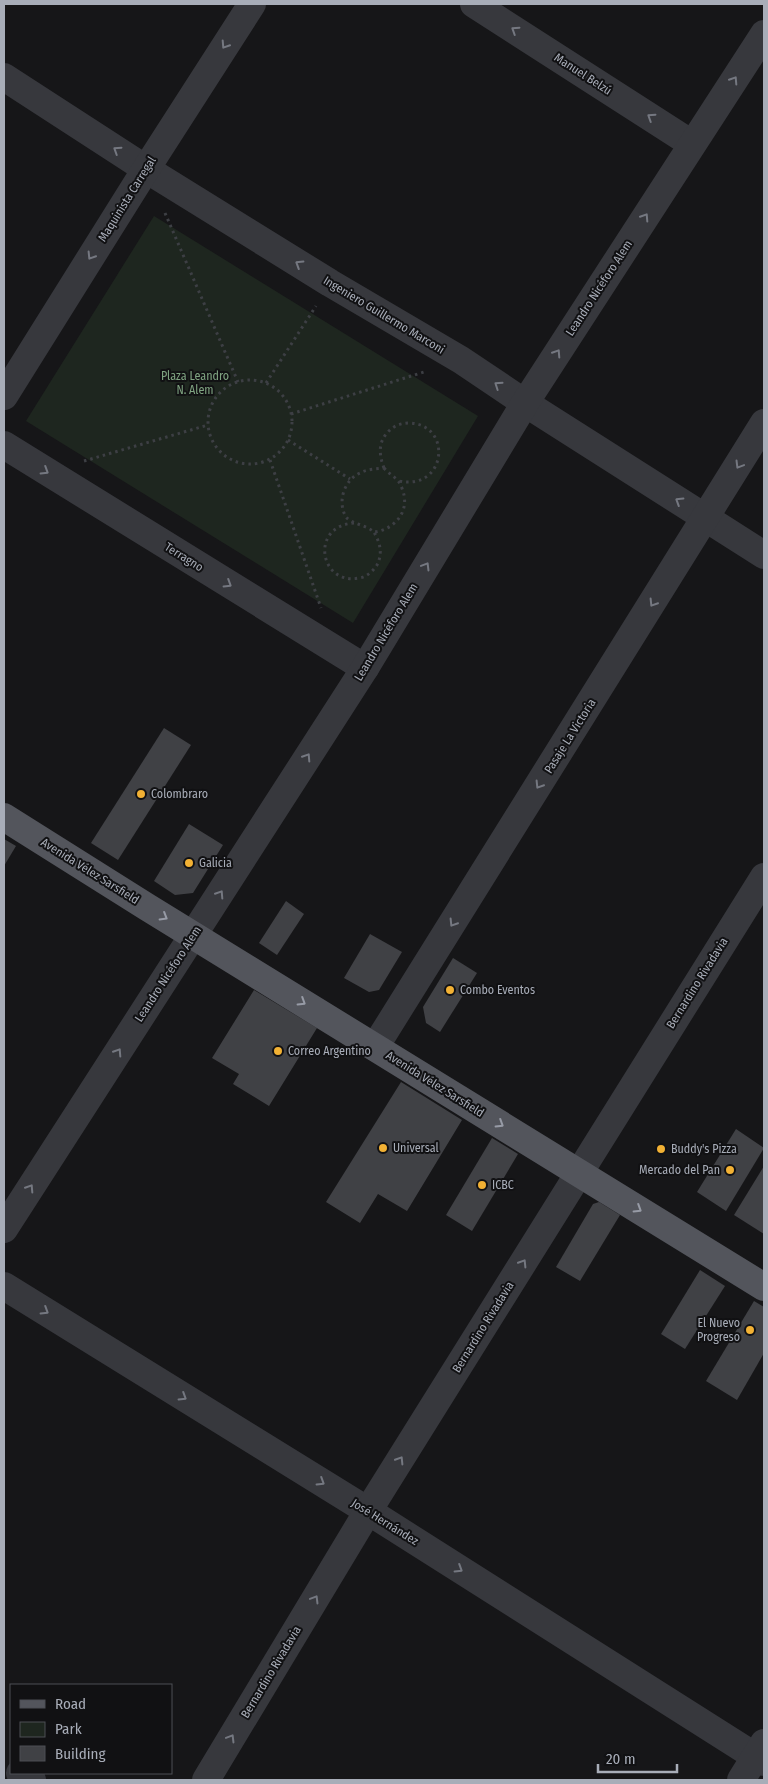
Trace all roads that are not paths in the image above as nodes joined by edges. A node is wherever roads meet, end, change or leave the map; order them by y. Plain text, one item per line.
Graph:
1 (252, 4) edge
2 (474, 4) edge
3 (764, 34) edge
4 (4, 76) edge
5 (692, 144) junction
6 (146, 169) junction
7 (4, 396) edge
8 (525, 403) junction
9 (764, 424) edge
10 (4, 445) edge
11 (706, 518) junction
12 (764, 555) edge
13 (364, 668) junction
14 (4, 817) edge
15 (764, 877) edge
16 (193, 935) junction
17 (375, 1047) junction
18 (579, 1173) junction
19 (4, 1229) edge
20 (4, 1286) edge
21 (764, 1287) edge
22 (368, 1511) junction
23 (761, 1754) edge
24 (206, 1780) edge
25 (741, 1780) edge

1 -> 6 street, Maquinista Carregal
5 -> 2 street, Manuel Belzú
5 -> 3 street, Leandro Nicéforo Alem
6 -> 4 street, Ingeniero Guillermo Marconi
8 -> 5 street, Leandro Nicéforo Alem
6 -> 7 street, Maquinista Carregal
8 -> 6 street, Ingeniero Guillermo Marconi
11 -> 8 street, Ingeniero Guillermo Marconi
13 -> 8 street, Leandro Nicéforo Alem
9 -> 11 street, Pasaje La Victoria
10 -> 13 street, Terragno
11 - 12 street, Ingeniero Guillermo Marconi
11 -> 17 street, Pasaje La Victoria
16 -> 13 street, Leandro Nicéforo Alem
14 -> 16 main road, Avenida Vélez Sarsfield
15 - 18 street, Bernardino Rivadavia
16 -> 17 main road, Avenida Vélez Sarsfield
19 -> 16 street, Leandro Nicéforo Alem
17 -> 18 main road, Avenida Vélez Sarsfield
18 -> 21 main road, Avenida Vélez Sarsfield
22 -> 18 street, Bernardino Rivadavia
20 -> 22 street, José Hernández
22 -> 23 street, José Hernández
24 -> 22 street, Bernardino Rivadavia
23 - 25 street

